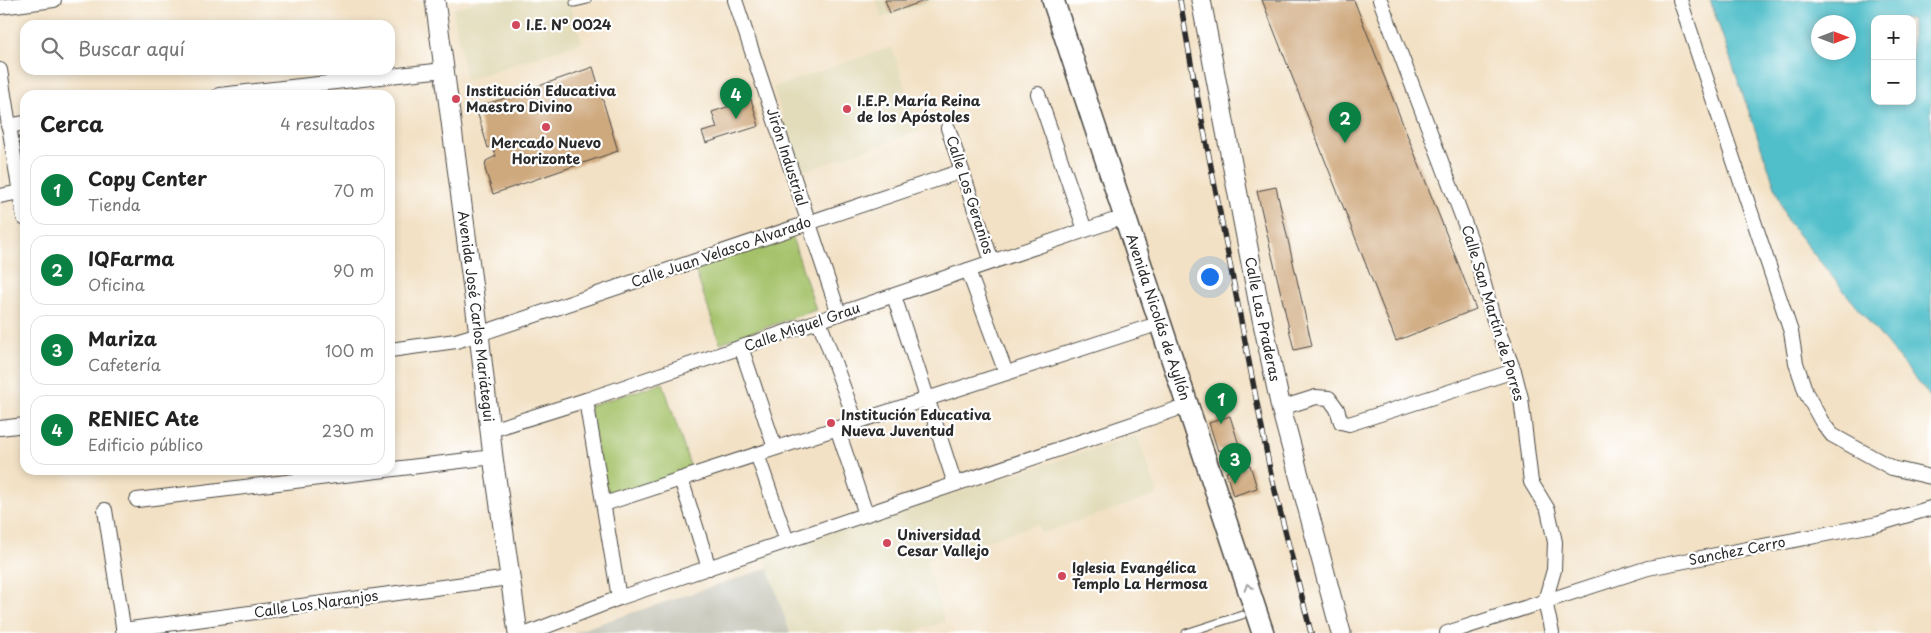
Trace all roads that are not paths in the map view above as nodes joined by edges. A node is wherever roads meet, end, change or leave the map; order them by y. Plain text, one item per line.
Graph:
1 (54, 0) edge
2 (435, 0) edge
3 (587, 0) edge
4 (734, 0) edge
5 (1039, 0) edge
6 (1053, 0) edge
7 (1201, 0) edge
8 (1380, 0) edge
9 (1680, 0) edge
10 (574, 3) dead end
11 (0, 7) edge
12 (0, 70) edge
13 (444, 70) junction
14 (341, 88) edge
15 (307, 90) edge
16 (1038, 94) dead end
17 (2, 96) edge
18 (20, 124) edge
19 (8, 126) junction
20 (948, 128) dead end
21 (962, 171) junction
22 (20, 192) joint
23 (0, 196) edge
24 (1112, 221) junction
25 (808, 223) junction
26 (1086, 230) junction
27 (992, 262) junction
28 (968, 270) junction
29 (894, 296) junction
30 (839, 314) junction
31 (820, 321) junction
32 (1148, 327) junction
33 (479, 334) junction
34 (741, 347) junction
35 (395, 349) edge
36 (1514, 371) junction
37 (1006, 373) junction
38 (927, 399) junction
39 (586, 400) junction
40 (1281, 408) junction
41 (1174, 410) junction
42 (856, 422) junction
43 (20, 426) edge
44 (0, 428) edge
45 (837, 428) junction
46 (491, 430) junction
47 (775, 448) junction
48 (757, 454) junction
49 (493, 457) junction
50 (395, 469) edge
51 (344, 475) edge
52 (1931, 477) edge
53 (681, 479) junction
54 (955, 484) junction
55 (137, 500) dead end
56 (604, 504) junction
57 (1931, 508) edge
58 (105, 510) dead end
59 (866, 514) junction
60 (787, 541) junction
61 (709, 568) junction
62 (509, 578) junction
63 (619, 598) junction
64 (1545, 601) junction
65 (1244, 624) edge
66 (123, 631) edge
67 (518, 633) edge
68 (529, 633) edge
69 (1186, 633) edge
70 (1263, 633) edge
71 (1342, 633) edge
72 (1447, 633) edge
73 (1552, 633) edge

1 - 11 street
2 - 13 street, Avenida José Carlos Mariátegui
3 - 10 lane
4 - 25 street, Jirón Industrial
5 - 24 main road, Avenida Nicolás de Ayllón
70 -> 6 main road, Avenida Nicolás de Ayllón
7 - 40 street, Calle Las Praderas
8 - 36 street, Calle San Martín de Porres
9 - 52 street
12 - 17 street
13 - 14 street
13 - 33 street, Avenida José Carlos Mariátegui
14 - 15 street
16 - 26 street
17 - 19 street
18 - 19 street
19 - 22 street
20 - 21 street, Calle Los Geranios
21 - 25 street, Calle Juan Velasco Alvarado
21 - 27 street, Calle Los Geranios
22 - 23 street
24 - 26 street, Calle Miguel Grau
24 - 32 main road, Avenida Nicolás de Ayllón
25 - 30 street, Jirón Industrial
25 - 33 street, Calle Juan Velasco Alvarado
26 - 27 street, Calle Miguel Grau
27 - 28 street, Calle Miguel Grau
28 - 29 street, Calle Miguel Grau
28 - 37 street
29 - 30 street, Calle Miguel Grau
29 - 38 street
30 - 31 street, Calle Miguel Grau
31 - 34 street, Calle Miguel Grau
31 - 42 street
32 - 37 street
32 - 41 main road, Avenida Nicolás de Ayllón
33 - 35 street, Calle Juan Velasco Alvarado
33 - 46 street, Avenida José Carlos Mariátegui
34 - 39 street, Calle Miguel Grau
34 - 47 street
36 - 40 street
36 - 64 street, Calle San Martín de Porres
37 - 38 street
38 - 42 street
38 - 54 street
39 - 46 street, Calle Miguel Grau
39 - 56 street
40 - 71 street, Calle Las Praderas
41 - 54 street
41 - 65 main road, Avenida Nicolás de Ayllón
42 - 45 street
43 - 44 street
45 - 47 street
45 - 59 street
46 - 49 street, Avenida José Carlos Mariátegui
47 - 48 street
48 - 53 street
48 - 60 street
49 - 50 street
49 - 62 street, Avenida José Carlos Mariátegui
51 - 55 street
53 - 56 street
53 - 61 street
54 - 59 street
56 - 63 street
57 - 64 street, Sanchez Cerro
58 - 66 street
59 - 60 street
60 - 61 street
61 - 63 street
62 - 66 street, Calle Los Naranjos
62 - 67 street, Avenida José Carlos Mariátegui
63 - 68 street
64 - 72 street, Sanchez Cerro
64 - 73 street, Calle San Martín de Porres
65 - 69 lane

